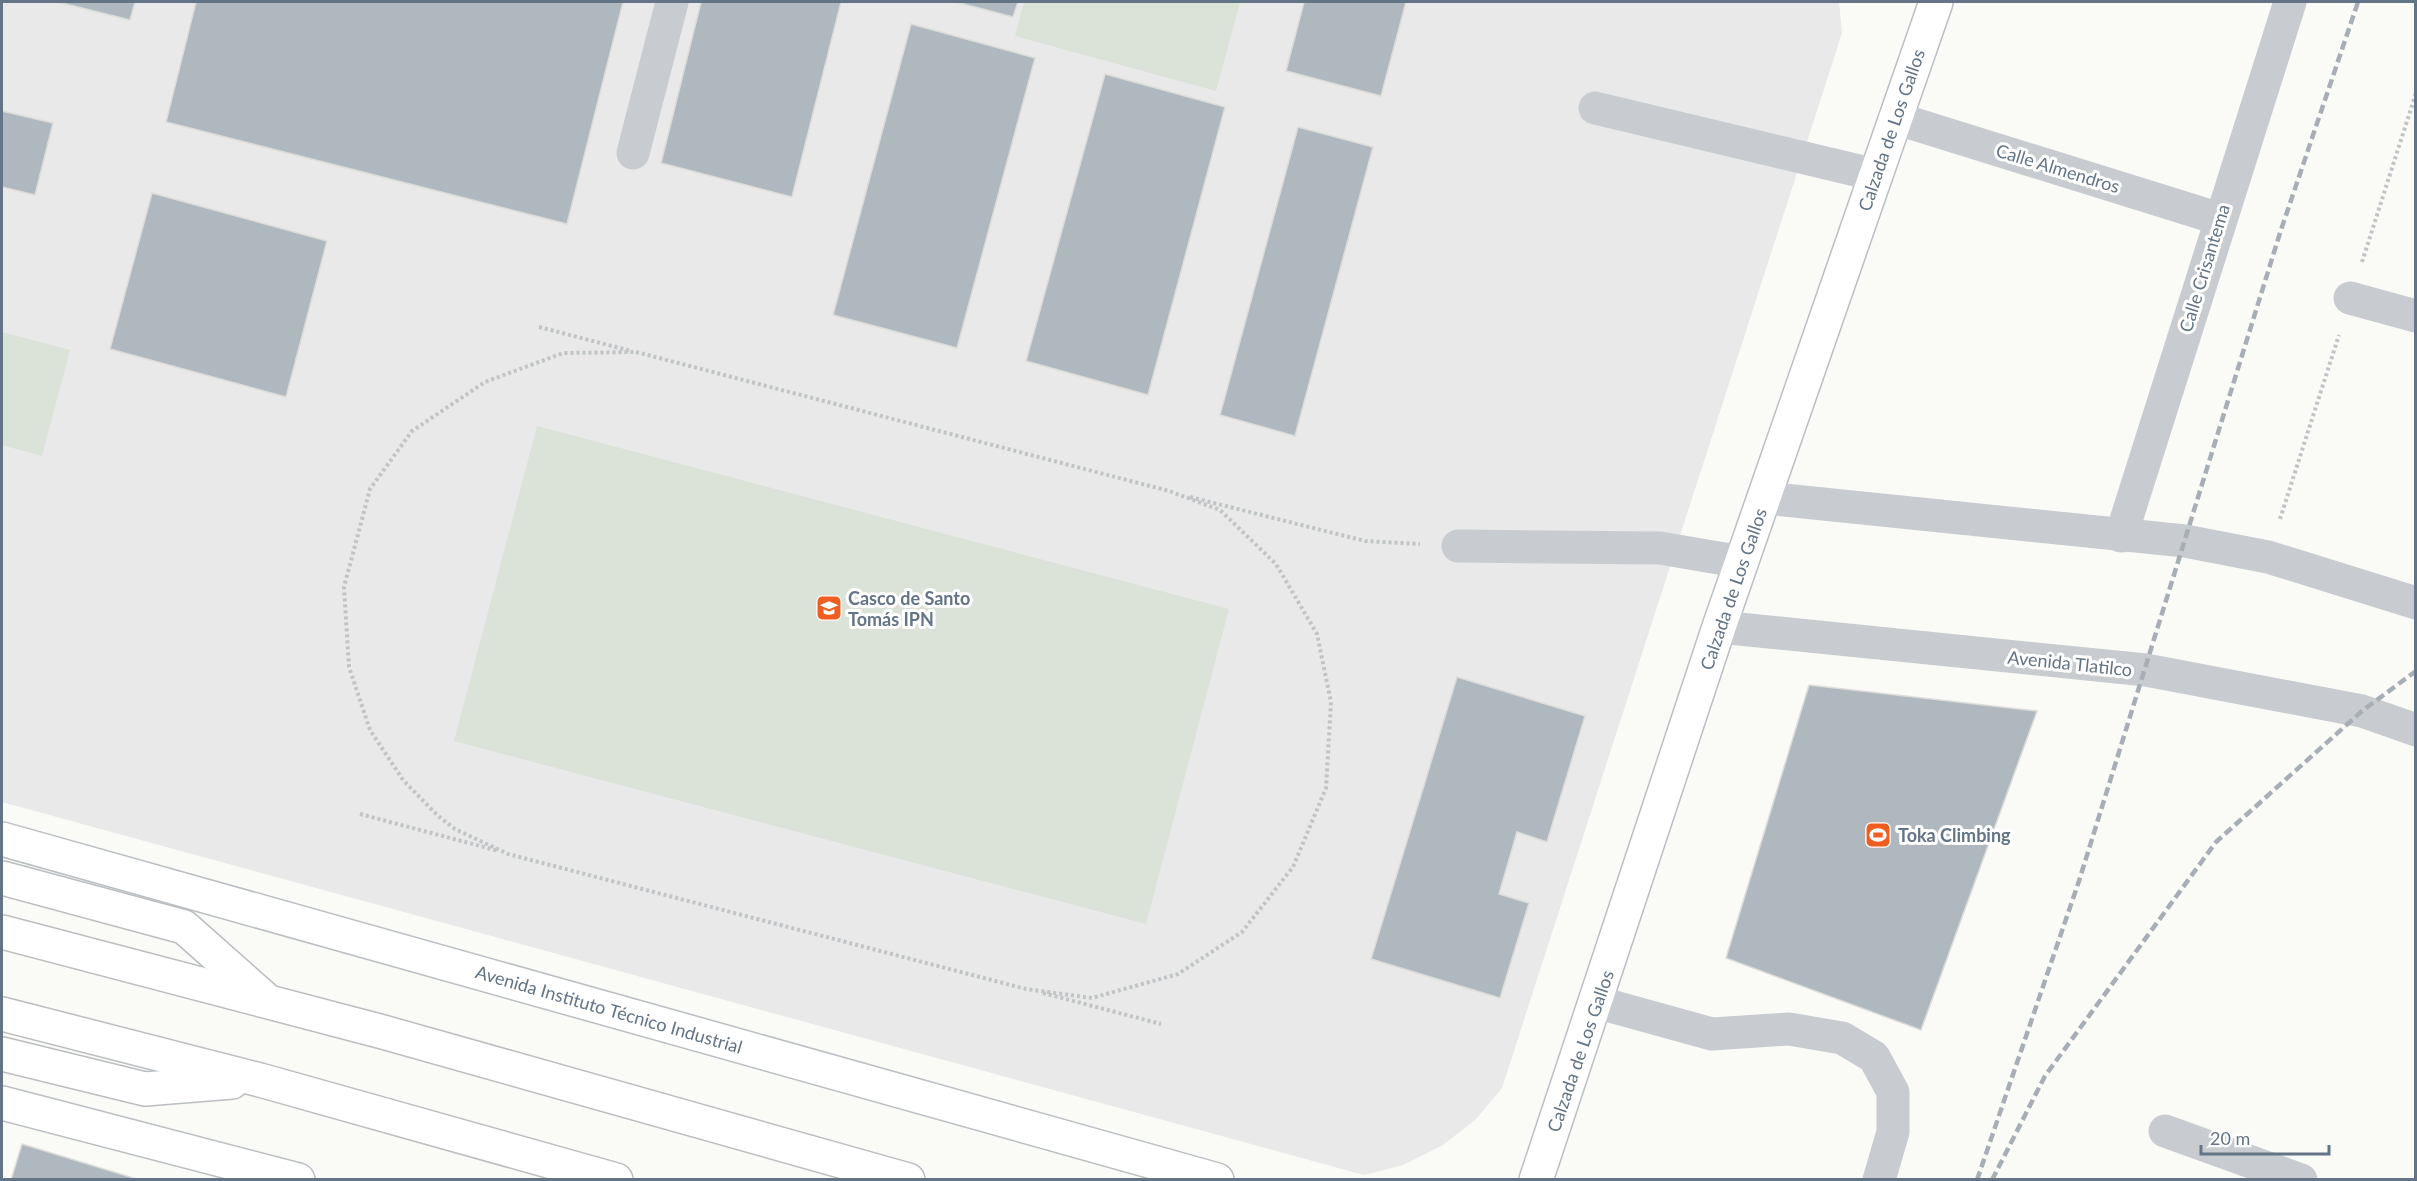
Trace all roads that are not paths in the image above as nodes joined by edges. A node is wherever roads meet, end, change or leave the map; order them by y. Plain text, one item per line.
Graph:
1 (672, 2) edge
2 (1936, 2) edge
3 (2290, 2) edge
4 (1595, 108) dead end
5 (1895, 118) junction
6 (633, 153) dead end
7 (1876, 175) junction
8 (2220, 219) junction
9 (2350, 298) dead end
10 (2415, 316) edge
11 (1765, 498) junction
12 (2121, 536) junction
13 (1458, 546) road end
14 (1742, 562) junction
15 (2415, 603) edge
16 (1719, 627) junction
17 (2415, 730) edge
18 (2, 839) edge
19 (2, 878) edge
20 (2, 932) edge
21 (1596, 1002) junction
22 (269, 1003) junction
23 (2, 1014) edge
24 (2, 1054) edge
25 (260, 1080) junction
26 (2, 1103) edge
27 (2164, 1131) dead end
28 (298, 1179) edge
29 (616, 1179) edge
30 (908, 1179) edge
31 (1217, 1179) edge
32 (1536, 1179) edge
33 (1879, 1179) edge
34 (2301, 1179) edge

1 - 6 street
2 - 5 main road, Calzada de Los Gallos
3 - 8 street, Calle Crisantema
4 - 7 street
5 - 7 main road, Calzada de Los Gallos
5 - 8 street, Calle Almendros
7 - 11 main road, Calzada de Los Gallos
8 - 12 street, Calle Crisantema
9 - 10 street
11 - 12 street
11 - 14 main road, Calzada de Los Gallos
12 - 15 street
13 - 14 street
14 - 16 main road, Calzada de Los Gallos
16 - 17 street, Avenida Tlatilco
16 - 21 main road, Calzada de Los Gallos
18 - 31 main road, Avenida Instituto Técnico Industrial
19 - 22 main road
20 - 22 main road
21 - 32 main road, Calzada de Los Gallos
21 - 33 street
22 - 30 main road
23 - 25 main road
24 - 25 main road
25 - 29 main road
26 - 28 main road
27 - 34 street

